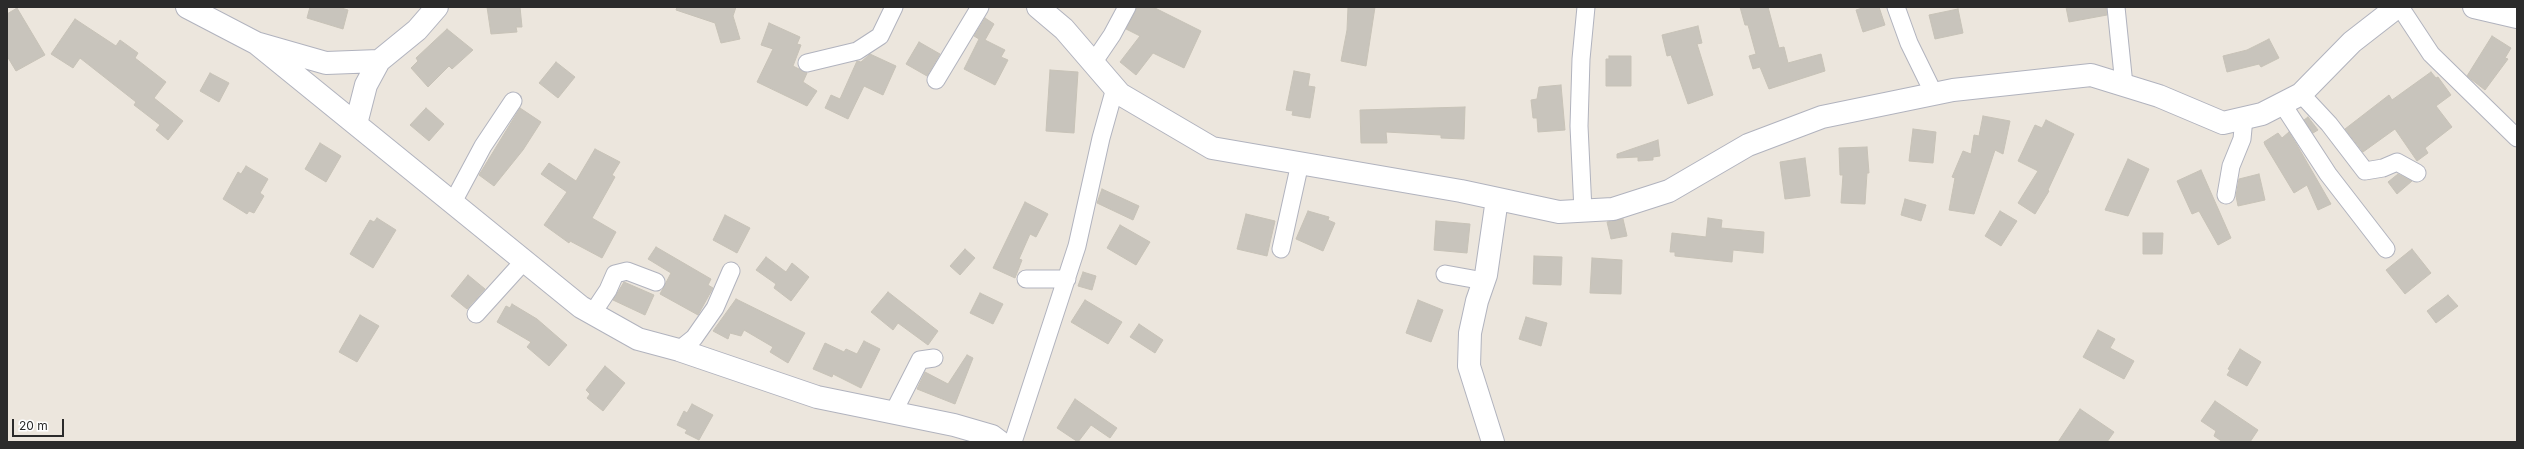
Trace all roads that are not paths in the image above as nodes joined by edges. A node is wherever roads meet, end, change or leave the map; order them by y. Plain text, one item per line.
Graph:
1 (437, 7) edge
2 (894, 7) edge
3 (980, 7) edge
4 (1038, 7) edge
5 (1127, 7) edge
6 (1586, 7) edge
7 (1896, 7) edge
8 (2116, 7) edge
9 (2398, 7) edge
10 (2474, 7) edge
11 (196, 9) edge
12 (2517, 17) edge
13 (256, 43) junction
14 (379, 61) junction
15 (807, 63) dead end
16 (1093, 63) junction
17 (936, 80) dead end
18 (2124, 85) junction
19 (1115, 88) junction
20 (1934, 94) junction
21 (2301, 94) junction
22 (513, 101) dead end
23 (2283, 105) junction
24 (2244, 118) junction
25 (356, 124) junction
26 (2517, 138) edge
27 (1300, 163) junction
28 (2417, 173) dead end
29 (2226, 195) dead end
30 (1497, 199) junction
31 (453, 202) junction
32 (1583, 210) junction
33 (1281, 249) dead end
34 (2386, 249) dead end
35 (524, 262) junction
36 (731, 271) dead end
37 (1445, 274) dead end
38 (1026, 279) dead end
39 (1067, 279) junction
40 (1484, 281) junction
41 (656, 282) dead end
42 (476, 314) dead end
43 (592, 314) junction
44 (679, 350) junction
45 (934, 358) dead end
46 (893, 413) junction
47 (993, 440) edge
48 (1013, 442) edge
49 (1493, 442) edge

1 - 14 street
2 - 15 street
3 - 17 street
4 - 16 street
5 - 16 street
6 - 32 street
7 - 20 street
8 - 18 street
9 - 21 street
9 - 26 street
10 - 12 street
11 - 13 street
13 - 14 street
13 - 25 street
14 - 25 street
16 - 19 street
18 - 20 street
18 - 24 street
19 - 27 street
19 - 39 street
20 - 32 street
21 - 23 street
21 - 28 street
22 - 31 street
23 - 24 street
23 - 34 street
24 - 29 street
25 - 31 street
27 - 30 street
27 - 33 street
30 - 32 street
30 - 40 street
31 - 35 street
35 - 42 street
35 - 43 street
36 - 44 street
37 - 40 street
38 - 39 street
39 - 48 street
40 - 49 street
41 - 43 street
43 - 44 street
44 - 46 street
45 - 46 street
46 - 47 street

